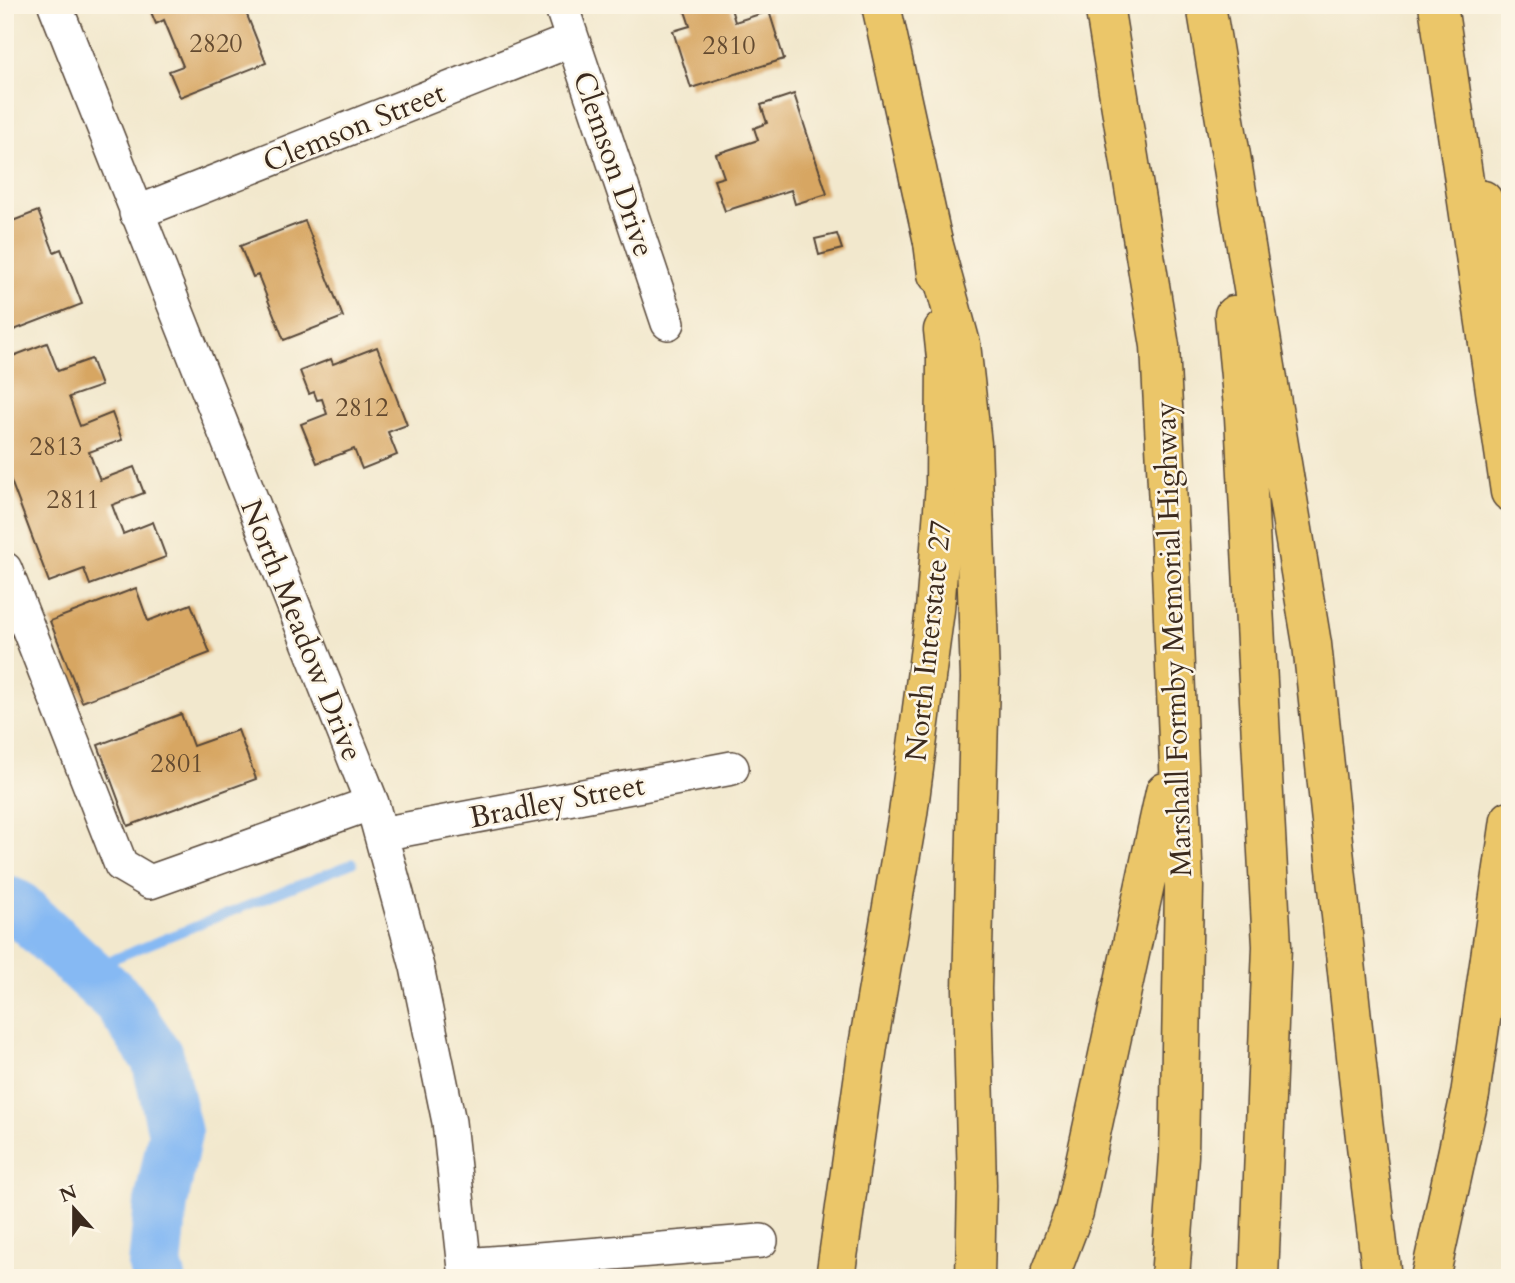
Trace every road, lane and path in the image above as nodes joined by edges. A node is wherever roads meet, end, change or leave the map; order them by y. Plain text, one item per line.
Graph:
1 (55, 5) edge
2 (561, 5) edge
3 (881, 5) edge
4 (1104, 5) edge
5 (1201, 5) edge
6 (1206, 5) edge
7 (1439, 5) edge
8 (572, 40) junction
9 (136, 213) junction
10 (933, 243) junction
11 (668, 323) dead end
12 (1510, 325) edge
13 (1510, 492) edge
14 (5, 569) edge
15 (1176, 742) junction
16 (733, 768) dead end
17 (376, 819) junction
18 (1510, 820) edge
19 (761, 1241) dead end
20 (466, 1271) edge
21 (835, 1278) edge
22 (975, 1278) edge
23 (1049, 1278) edge
24 (1170, 1278) edge
25 (1259, 1278) edge
26 (1382, 1278) edge
27 (1430, 1278) edge

1 - 9 street, North Meadow Drive
2 - 8 street, Clemson Drive
3 - 10 main road, North Interstate 27
4 - 15 main road, Marshall Formby Memorial Highway
5 - 25 main road
6 - 26 main road
7 - 12 main road
7 - 13 main road
8 - 9 street, Clemson Street
8 - 11 street, Clemson Drive
9 - 17 street, North Meadow Drive
10 - 21 main road, North Interstate 27
10 - 22 main road
14 - 17 street, Bradley Street
15 - 23 main road
15 - 24 main road, Marshall Formby Memorial Highway
16 - 17 street, Bradley Street
17 - 20 street, North Meadow Drive
18 - 27 main road
19 - 20 street

